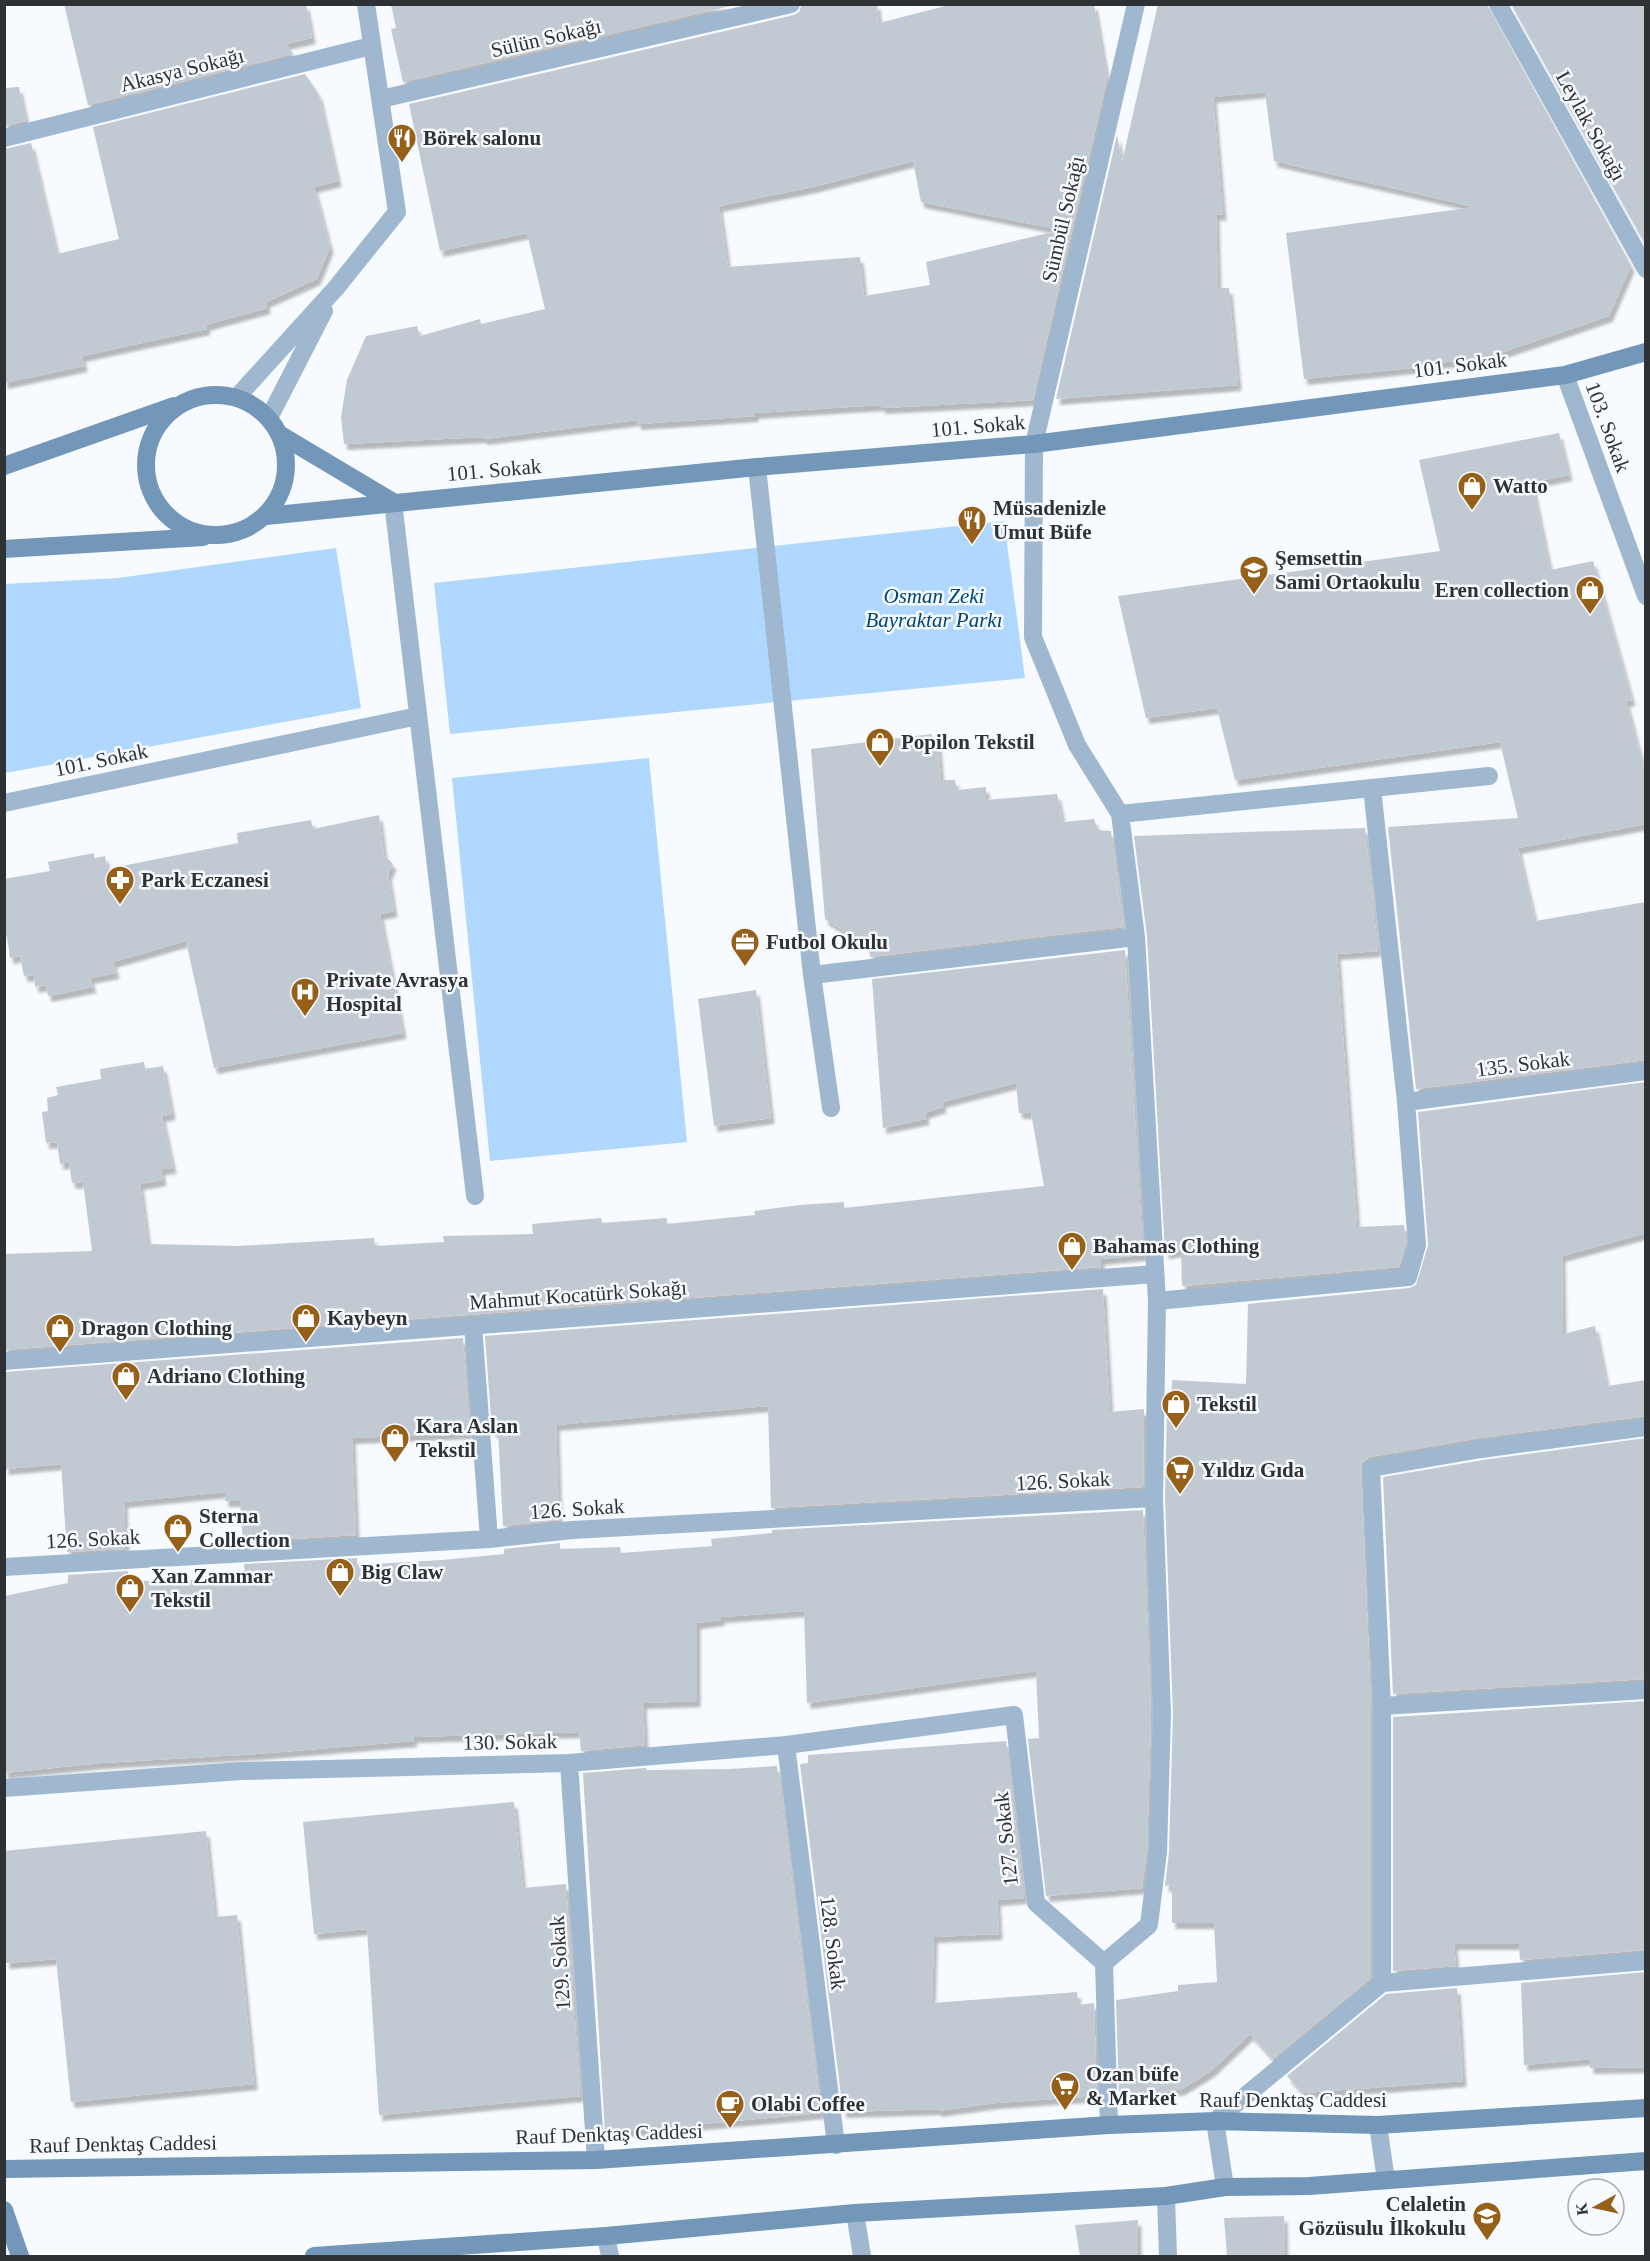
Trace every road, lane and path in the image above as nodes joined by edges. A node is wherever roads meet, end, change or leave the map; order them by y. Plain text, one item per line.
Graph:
1 (366, 4) edge
2 (791, 4) edge
3 (1136, 4) edge
4 (1498, 4) edge
5 (371, 46) junction
6 (381, 99) junction
7 (4, 138) edge
8 (1646, 269) edge
9 (336, 288) junction
10 (1646, 352) edge
11 (1565, 375) junction
12 (237, 397) junction
13 (186, 401) junction
14 (269, 418) junction
15 (279, 434) junction
16 (1034, 444) junction
17 (4, 466) edge
18 (758, 467) junction
19 (393, 502) junction
20 (266, 516) junction
21 (215, 536) junction
22 (4, 549) edge
23 (1646, 596) edge
24 (418, 716) junction
25 (1489, 776) dead end
26 (1372, 788) junction
27 (4, 803) edge
28 (1120, 814) junction
29 (1136, 937) junction
30 (812, 975) junction
31 (1646, 1071) edge
32 (1406, 1102) junction
33 (831, 1108) dead end
34 (475, 1196) dead end
35 (1155, 1274) junction
36 (1157, 1301) junction
37 (472, 1325) junction
38 (4, 1361) edge
39 (1646, 1427) edge
40 (1154, 1498) junction
41 (489, 1539) junction
42 (4, 1567) edge
43 (1646, 1690) edge
44 (1382, 1706) junction
45 (1014, 1715) joint
46 (786, 1745) junction
47 (569, 1763) junction
48 (4, 1788) edge
49 (1646, 1961) edge
50 (1104, 1963) junction
51 (1382, 1983) junction
52 (1646, 2108) edge
53 (1215, 2121) junction
54 (1378, 2125) junction
55 (1109, 2126) junction
56 (836, 2145) junction
57 (596, 2160) junction
58 (1646, 2161) edge
59 (4, 2169) edge
60 (1386, 2180) junction
61 (1225, 2187) junction
62 (1166, 2196) junction
63 (4, 2210) edge
64 (855, 2213) junction
65 (606, 2236) junction
66 (20, 2256) edge
67 (324, 2256) edge
68 (610, 2256) edge
69 (862, 2256) edge
70 (1168, 2256) edge

1 - 5 street
2 - 6 street, Sülün Sokağı
3 - 16 street, Sümbül Sokağı
4 - 8 street, Leylak Sokağı
5 - 6 street
5 - 7 street, Akasya Sokağı
6 - 9 street
9 - 12 street
9 - 14 street
10 - 11 main road, 101. Sokak
11 - 16 main road, 101. Sokak
11 - 23 street, 103. Sokak
12 - 13 main road
12 - 14 main road
13 - 17 main road
13 - 21 main road
14 - 15 main road
15 - 19 main road
15 - 20 main road
16 - 18 main road, 101. Sokak
16 - 28 street, Sümbül Sokağı
18 - 19 main road, 101. Sokak
18 - 30 street
19 - 20 main road, 101. Sokak
19 - 24 street
20 - 21 main road
21 - 22 main road
24 - 27 street, 101. Sokak
24 - 34 street
25 - 26 street
26 - 28 street
26 - 32 street
28 - 29 street
29 - 30 street
29 - 35 street
30 - 33 street
31 - 32 street, 135. Sokak
32 - 36 street
35 - 36 street
35 - 37 street, Mahmut Kocatürk Sokağı
36 - 40 street
37 - 38 street, Mahmut Kocatürk Sokağı
37 - 41 street
39 - 44 street
40 - 41 street, 126. Sokak
40 - 50 street
41 - 42 street, 126. Sokak
43 - 44 street
44 - 51 street
45 - 46 street, 130. Sokak
45 - 50 street, 127. Sokak
46 - 47 street, 130. Sokak
46 - 56 street, 128. Sokak
47 - 48 street, 130. Sokak
47 - 57 street, 129. Sokak
49 - 51 street
50 - 55 street
51 - 53 street
52 - 54 main road, Rauf Denktaş Caddesi
53 - 54 main road, Rauf Denktaş Caddesi
53 - 55 main road, Rauf Denktaş Caddesi
53 - 61 street
54 - 60 street
55 - 56 main road, Rauf Denktaş Caddesi
56 - 57 main road, Rauf Denktaş Caddesi
57 - 59 main road, Rauf Denktaş Caddesi
58 - 60 main road
60 - 61 main road
61 - 62 main road
62 - 64 main road
62 - 70 street
63 - 66 main road
64 - 65 main road
64 - 69 street
65 - 67 main road
65 - 68 street

